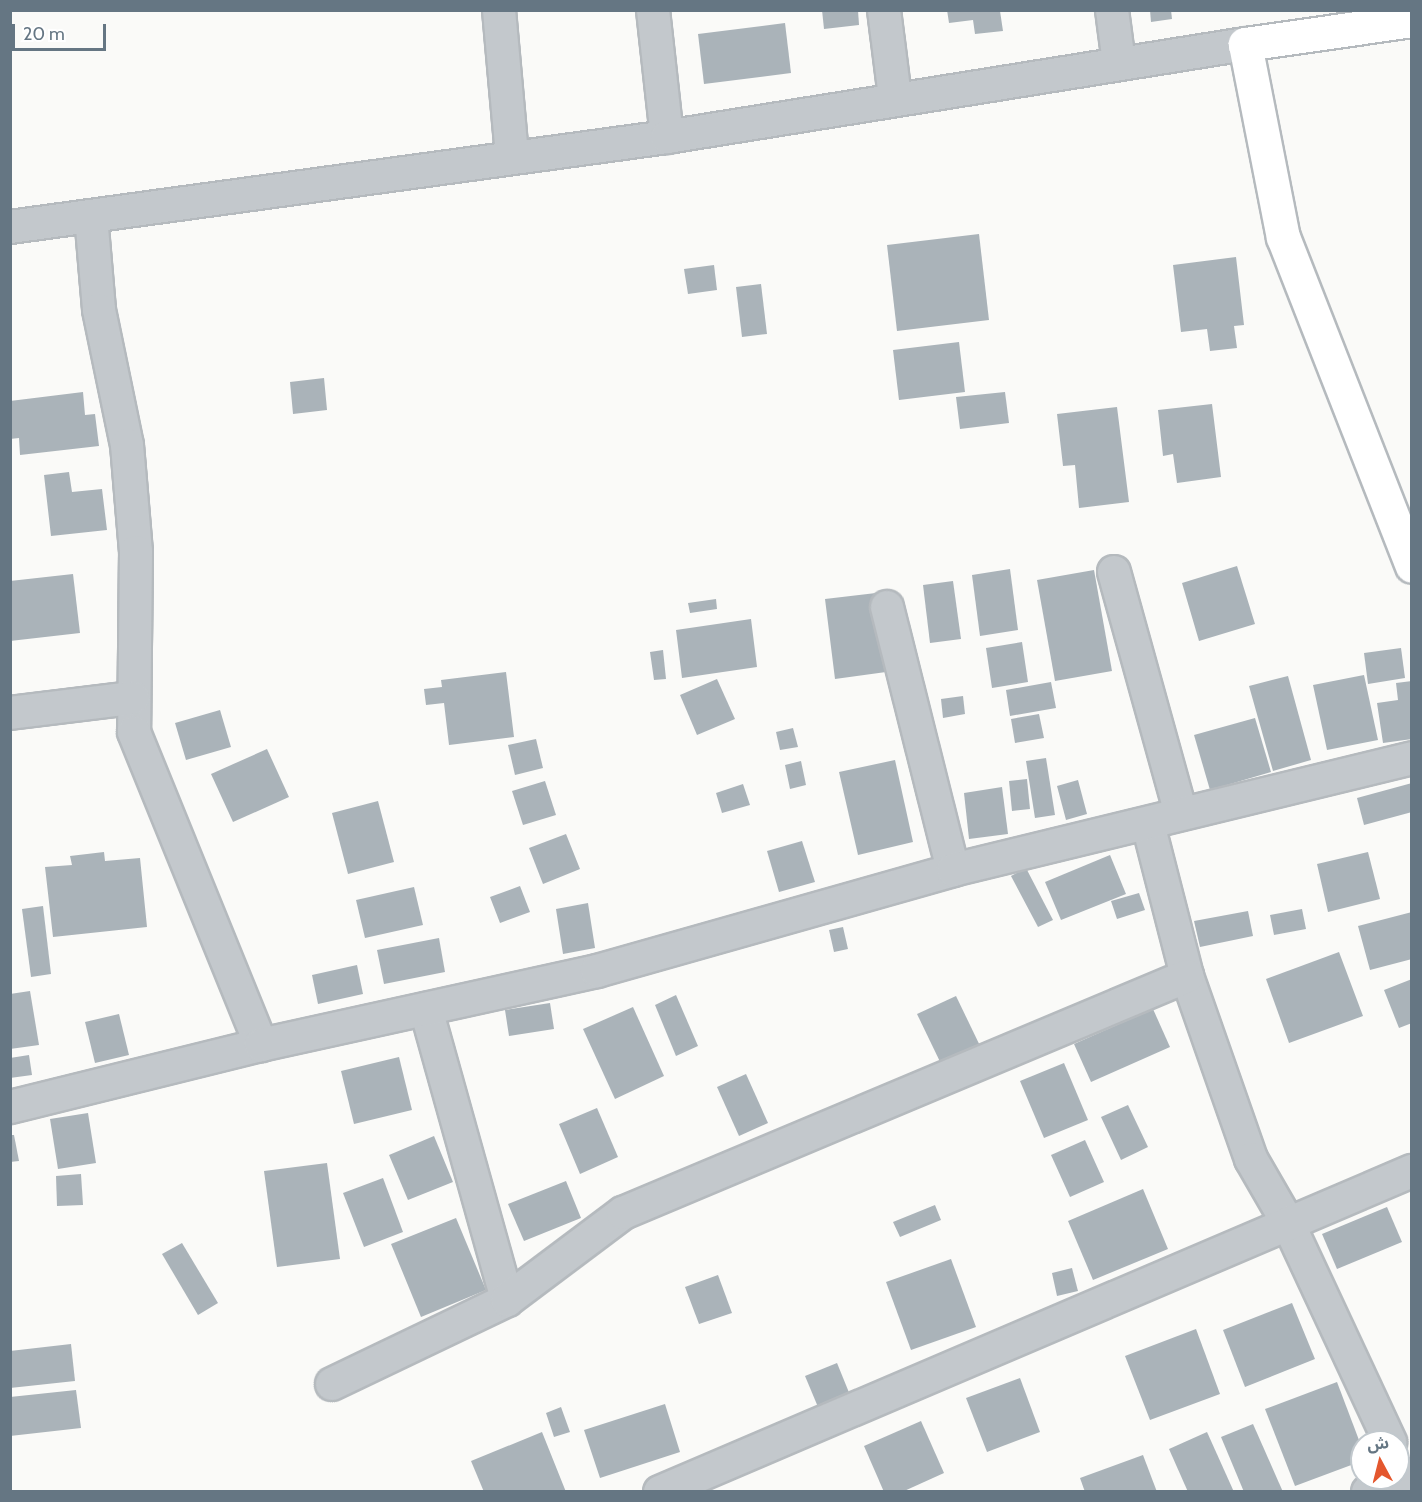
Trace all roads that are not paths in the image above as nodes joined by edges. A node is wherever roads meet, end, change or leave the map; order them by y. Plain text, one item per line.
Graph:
1 (499, 10) edge
2 (653, 10) edge
3 (884, 10) edge
4 (1112, 10) edge
5 (1347, 19) edge
6 (1412, 20) edge
7 (1245, 44) junction
8 (1119, 63) junction
9 (895, 97) junction
10 (667, 136) junction
11 (512, 156) junction
12 (91, 216) junction
13 (10, 227) edge
14 (1412, 566) edge
15 (1114, 572) dead end
16 (887, 607) dead end
17 (133, 698) junction
18 (10, 713) edge
19 (1412, 758) edge
20 (1181, 814) junction
21 (1148, 824) junction
22 (953, 870) junction
23 (1187, 976) junction
24 (426, 1009) junction
25 (261, 1045) junction
26 (10, 1107) edge
27 (1412, 1171) edge
28 (1288, 1223) junction
29 (507, 1300) junction
30 (332, 1384) dead end
31 (1384, 1430) edge
32 (660, 1491) edge

1 - 11 street
2 - 10 street
3 - 9 street
4 - 8 street
5 - 6 main road
5 - 7 main road
7 - 8 street
7 - 14 main road
8 - 9 street
9 - 10 street
10 - 11 street
11 - 12 street
12 - 13 street
12 - 17 street
15 - 20 street
16 - 22 street
17 - 18 street
17 - 25 street
19 - 20 street
20 - 21 street
21 - 22 street
21 - 23 street
22 - 24 street
23 - 28 street
23 - 29 street
24 - 25 street
24 - 29 street
25 - 26 street
27 - 28 street
28 - 31 street
28 - 32 street
29 - 30 street

